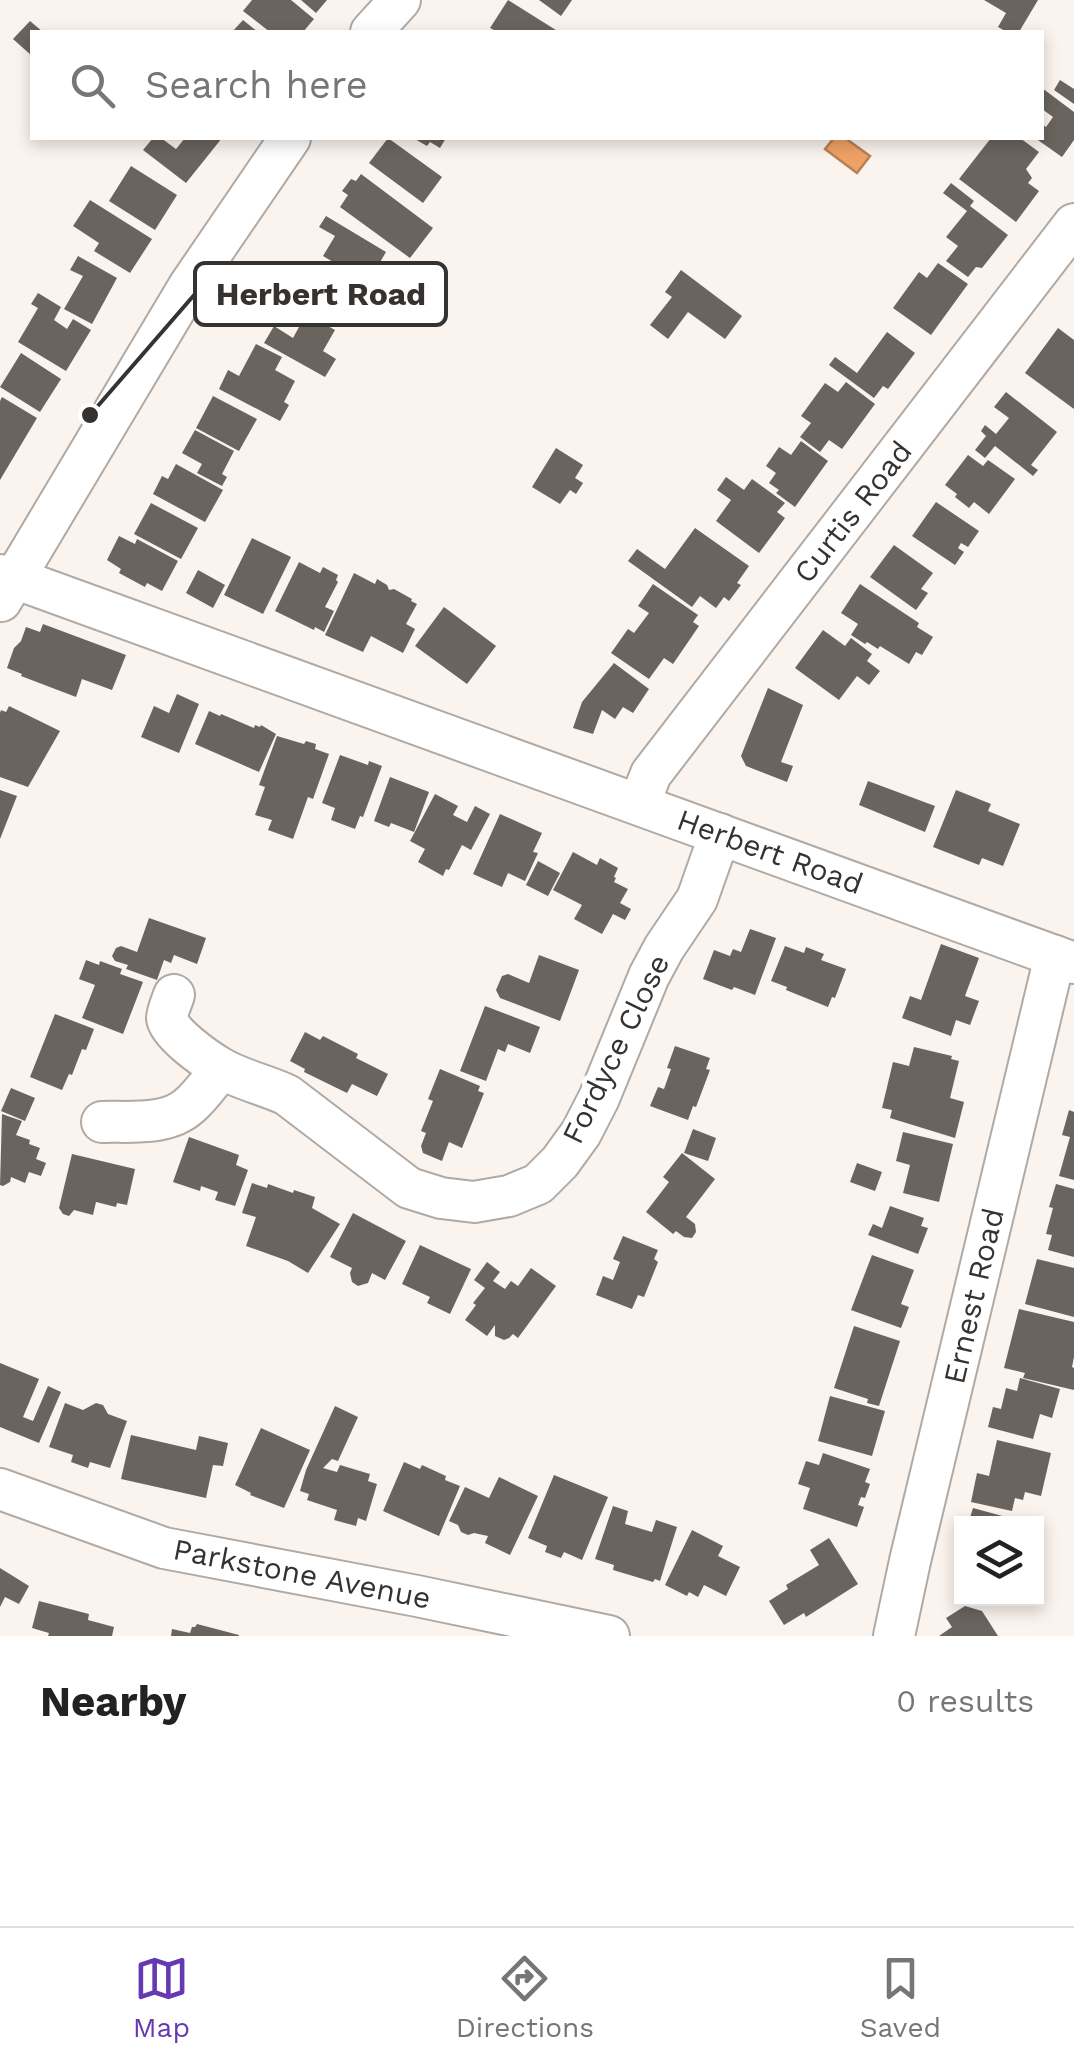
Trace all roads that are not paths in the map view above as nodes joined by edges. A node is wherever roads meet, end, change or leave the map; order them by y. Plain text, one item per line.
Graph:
1 (400, 0) edge
2 (373, 30) edge
3 (289, 140) edge
4 (1074, 224) edge
5 (5, 585) edge
6 (639, 804) junction
7 (720, 834) junction
8 (1064, 959) edge
9 (174, 995) dead end
10 (212, 1061) junction
11 (102, 1122) dead end
12 (0, 1489) edge
13 (610, 1636) edge
14 (894, 1636) edge

1 - 2 street
3 - 5 street
4 - 6 street, Curtis Road
5 - 6 street, Herbert Road
6 - 7 street, Herbert Road
7 - 8 street, Herbert Road
7 - 10 street, Fordyce Close
8 - 14 street, Ernest Road
9 - 10 street
10 - 11 street
12 - 13 street, Parkstone Avenue

